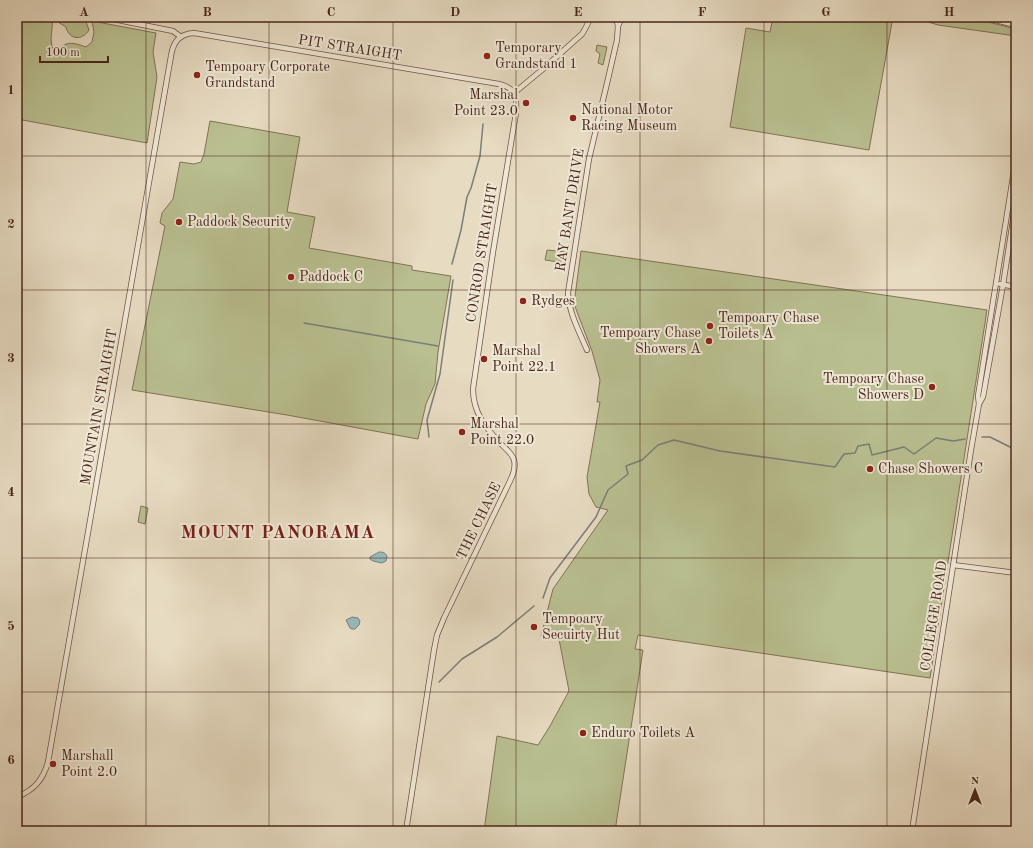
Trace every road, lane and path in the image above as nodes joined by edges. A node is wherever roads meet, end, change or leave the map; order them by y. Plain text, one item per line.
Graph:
1 (103, 17) edge
2 (591, 17) edge
3 (616, 17) edge
4 (622, 17) edge
5 (983, 17) edge
6 (1016, 25) edge
7 (618, 26) junction
8 (181, 37) junction
9 (514, 93) junction
10 (1016, 158) edge
11 (1016, 201) edge
12 (996, 284) junction
13 (1003, 285) junction
14 (1016, 287) edge
15 (990, 319) junction
16 (996, 320) junction
17 (587, 350) dead end
18 (473, 389) joint
19 (979, 404) junction
20 (953, 565) junction
21 (1016, 573) edge
22 (17, 797) edge
23 (406, 831) edge
24 (912, 831) edge

1 - 8 street
2 - 9 street
3 - 7 street, RAY BANT DRIVE
4 - 7 street, RAY BANT DRIVE
5 - 6 street
7 - 17 street, RAY BANT DRIVE
8 - 9 street, PIT STRAIGHT
8 - 22 street, MOUNTAIN STRAIGHT
9 - 18 street, CONROD STRAIGHT
10 - 12 street, COLLEGE ROAD
11 - 13 street, COLLEGE ROAD
12 - 13 street
12 - 15 street, COLLEGE ROAD
13 - 14 street
13 - 16 street, COLLEGE ROAD
15 - 16 street
15 - 19 street, COLLEGE ROAD
16 - 19 street, COLLEGE ROAD
18 - 23 street, THE CHASE
19 - 20 street, COLLEGE ROAD
20 - 21 street
20 - 24 street, COLLEGE ROAD

